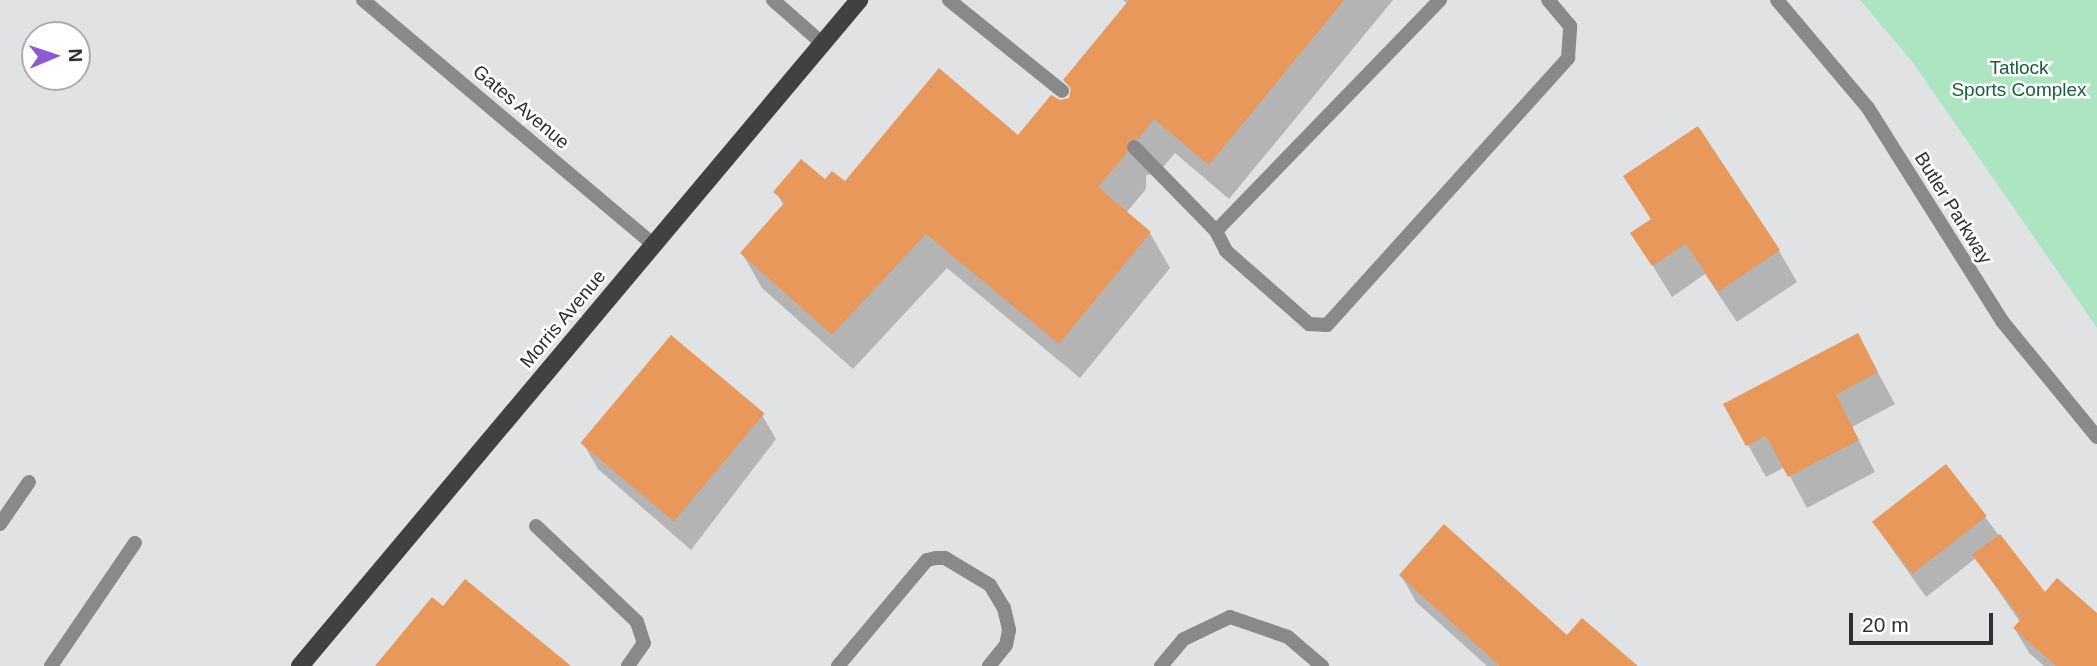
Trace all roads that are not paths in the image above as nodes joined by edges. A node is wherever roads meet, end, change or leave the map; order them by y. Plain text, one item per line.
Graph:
1 (363, 0) edge
2 (773, 0) edge
3 (859, 0) edge
4 (949, 0) edge
5 (1440, 0) edge
6 (1548, 0) edge
7 (1777, 0) edge
8 (822, 43) junction
9 (1062, 91) dead end
10 (1134, 148) dead end
11 (1216, 230) junction
12 (653, 244) junction
13 (2097, 437) edge
14 (29, 482) dead end
15 (0, 524) edge
16 (536, 526) dead end
17 (135, 543) dead end
18 (51, 666) edge
19 (300, 666) edge
20 (628, 666) edge
21 (838, 666) edge
22 (989, 666) edge
23 (1161, 666) edge
24 (1322, 666) edge

1 - 12 street, Gates Avenue
2 - 8 street
3 - 8 main road, Morris Avenue
4 - 9 street
5 - 11 street
6 - 11 street
7 - 13 street, Butler Parkway
8 - 12 main road, Morris Avenue
10 - 11 street
12 - 19 main road, Morris Avenue
14 - 15 street
16 - 20 street
17 - 18 street
21 - 22 street
23 - 24 street

